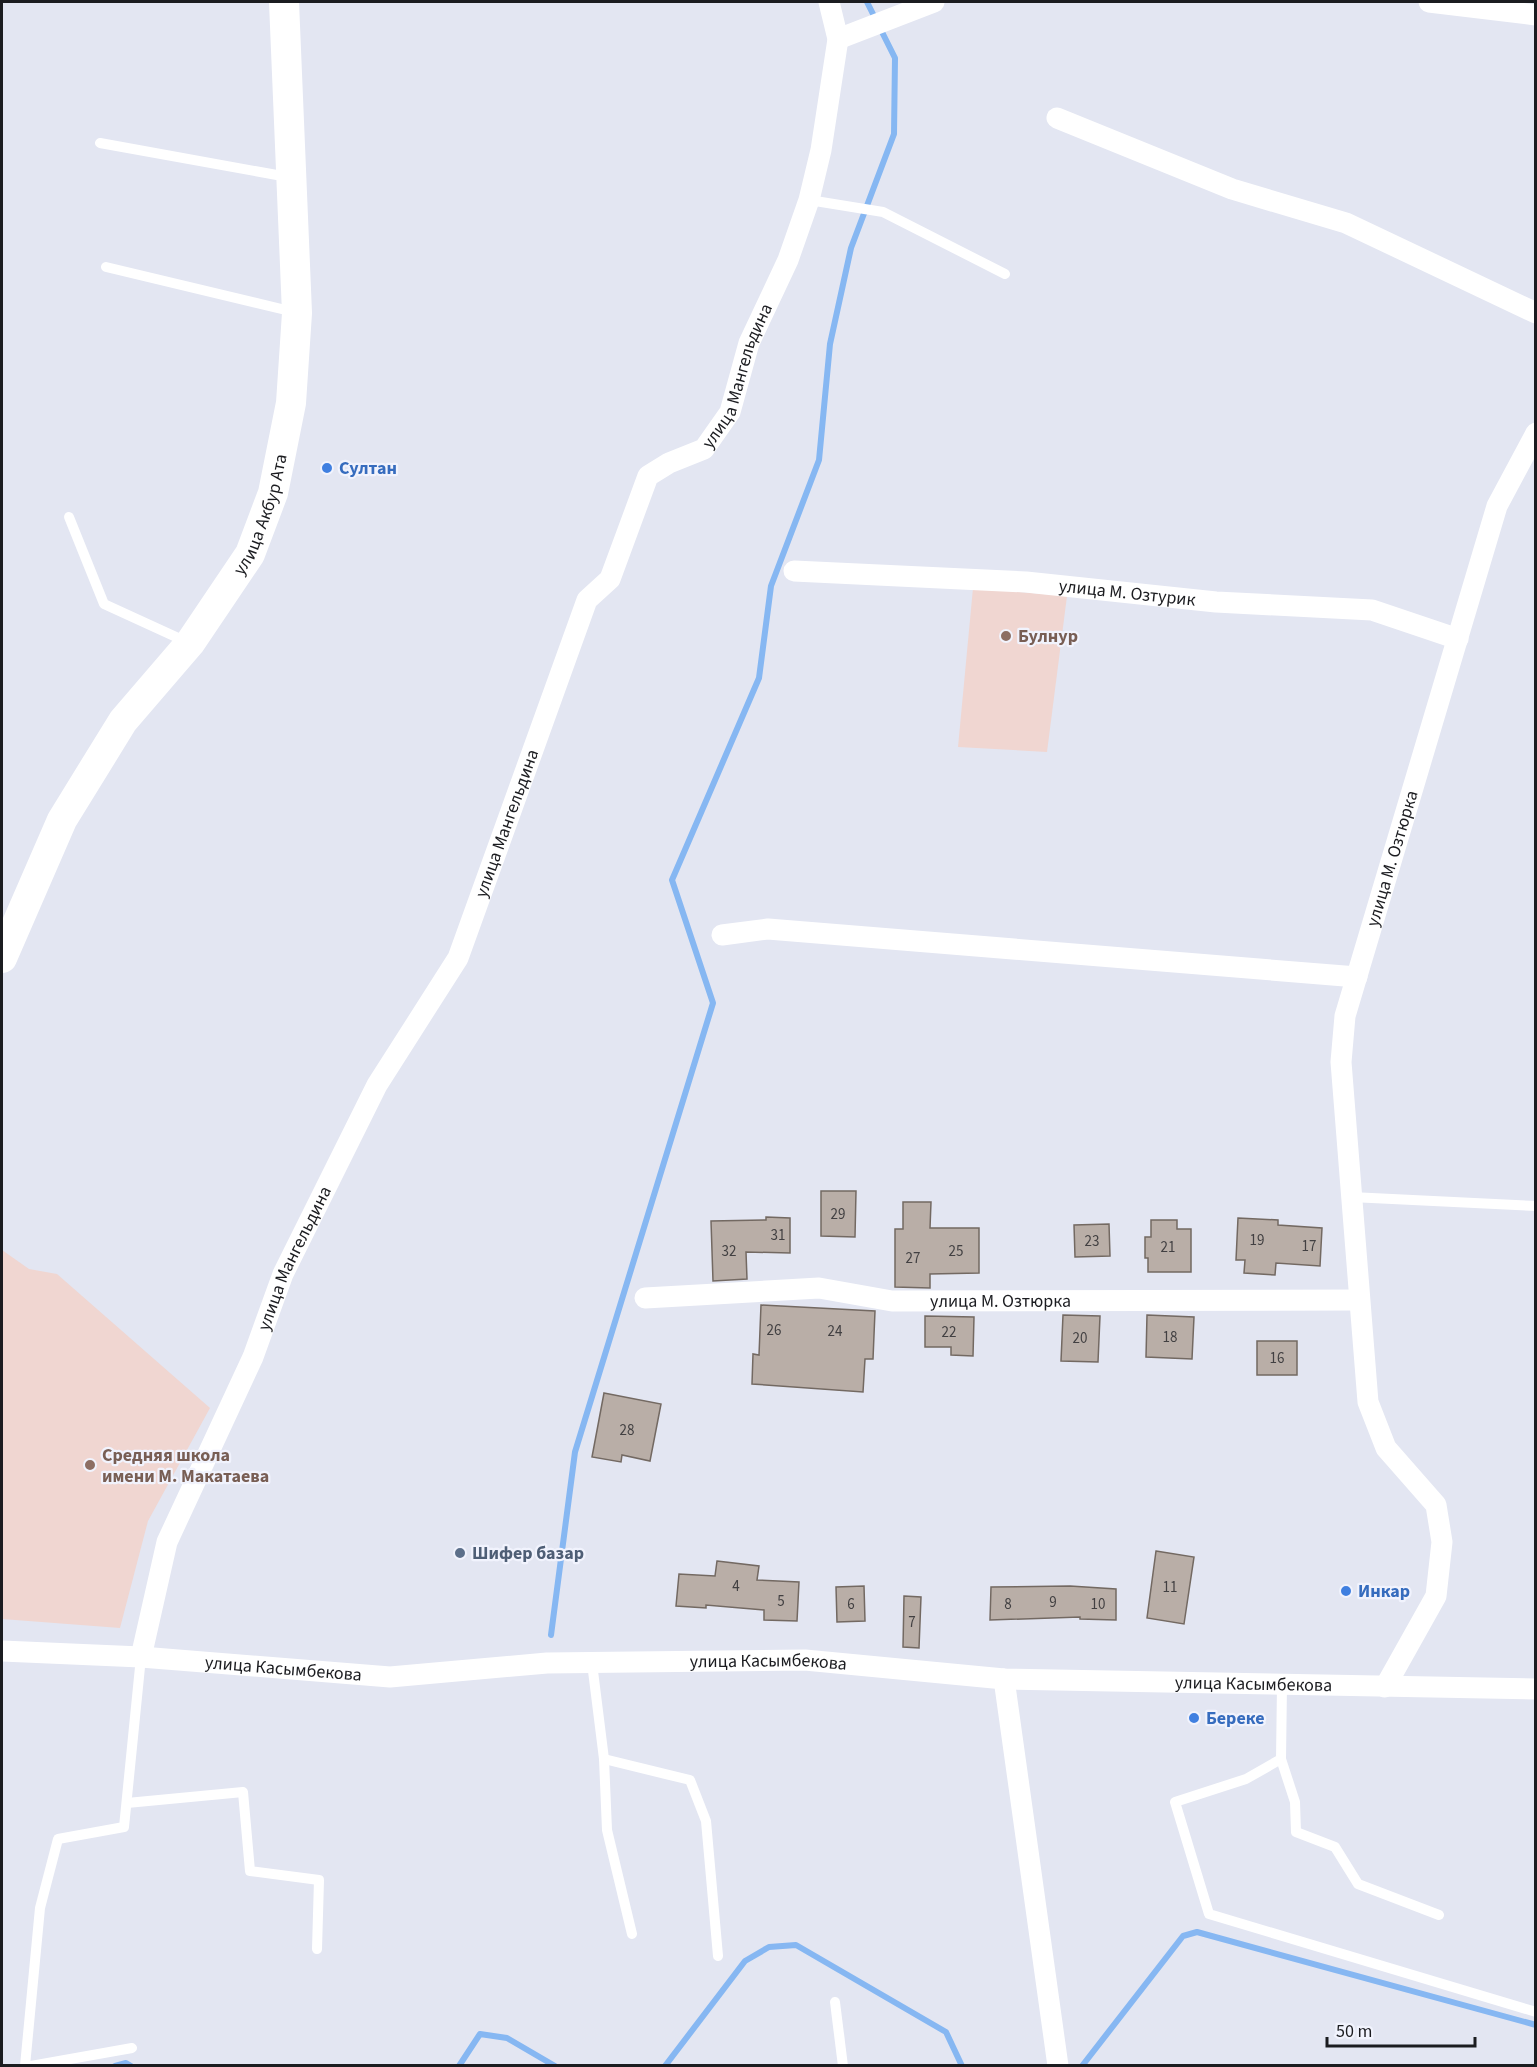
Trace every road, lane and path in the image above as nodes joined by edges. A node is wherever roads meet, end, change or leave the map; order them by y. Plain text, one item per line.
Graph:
1 (284, 2) edge
2 (829, 2) edge
3 (934, 2) edge
4 (1429, 2) edge
5 (1536, 15) edge
6 (838, 39) junction
7 (1057, 118) dead end
8 (100, 143) dead end
9 (291, 178) junction
10 (809, 200) junction
11 (106, 267) dead end
12 (1005, 274) dead end
13 (297, 313) junction
14 (1536, 313) edge
15 (1533, 445) edge
16 (69, 517) dead end
17 (794, 571) dead end
18 (1458, 639) junction
19 (190, 643) junction
20 (722, 935) dead end
21 (2, 958) edge
22 (1357, 977) junction
23 (1351, 1197) junction
24 (1536, 1206) edge
25 (645, 1298) dead end
26 (1359, 1300) junction
27 (2, 1651) edge
28 (141, 1657) junction
29 (592, 1663) junction
30 (1004, 1679) junction
31 (1282, 1684) junction
32 (1385, 1687) junction
33 (1536, 1689) edge
34 (604, 1759) junction
35 (1281, 1759) junction
36 (127, 1803) junction
37 (1439, 1915) dead end
38 (632, 1934) dead end
39 (317, 1949) dead end
40 (718, 1956) dead end
41 (835, 2002) dead end
42 (1536, 2012) edge
43 (132, 2048) dead end
44 (25, 2066) edge
45 (32, 2066) edge
46 (843, 2066) edge
47 (1058, 2066) edge

1 - 9 main road, улица Акбур Ата
2 - 6 street, улица Мангельдина
3 - 6 street
4 - 5 street
6 - 10 street, улица Мангельдина
7 - 14 street
8 - 9 lane
9 - 13 main road, улица Акбур Ата
10 - 12 lane
10 - 28 street, улица Мангельдина
11 - 13 lane
13 - 19 main road, улица Акбур Ата
15 - 18 street, улица М. Озтюрка
16 - 19 lane
17 - 18 street, улица М. Озтурик
18 - 22 street, улица М. Озтюрка
19 - 21 main road, улица Акбур Ата
20 - 22 street
22 - 23 street, улица М. Озтюрка
23 - 24 lane
23 - 26 street, улица М. Озтюрка
25 - 26 street, улица М. Озтюрка
26 - 32 street, улица М. Озтюрка
27 - 28 street, улица Касымбекова
28 - 29 street, улица Касымбекова
28 - 36 lane
29 - 30 street, улица Касымбекова
29 - 34 lane
30 - 31 street, улица Касымбекова
30 - 47 street
31 - 32 street, улица Касымбекова
31 - 35 lane
32 - 33 street, улица Касымбекова
34 - 38 lane
34 - 40 lane
35 - 37 lane
35 - 42 lane
36 - 39 lane
36 - 44 lane
41 - 46 lane
43 - 45 lane

